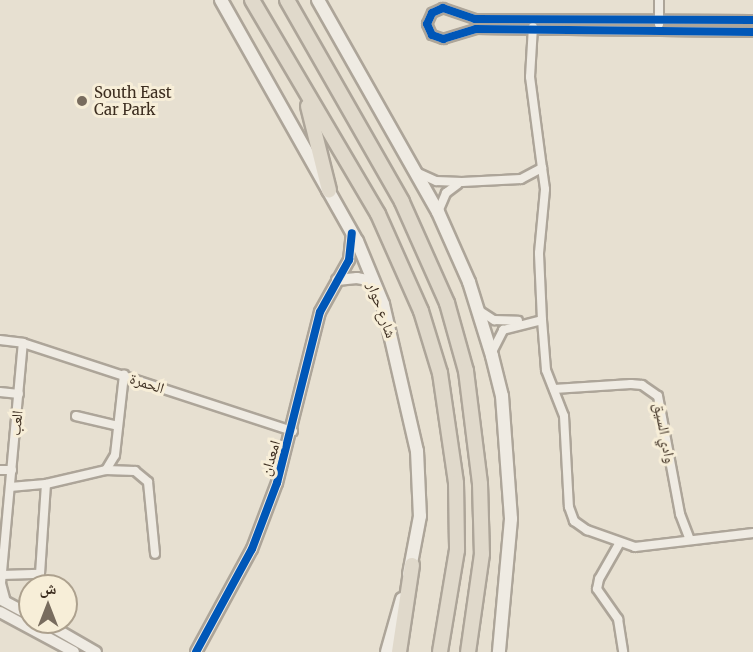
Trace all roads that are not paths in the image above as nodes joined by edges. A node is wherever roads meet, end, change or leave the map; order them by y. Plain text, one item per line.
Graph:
1 (221, 0) edge
2 (252, 0) edge
3 (287, 0) edge
4 (318, 0) edge
5 (659, 0) edge
6 (539, 20) junction
7 (659, 20) junction
8 (753, 20) edge
9 (532, 29) junction
10 (659, 31) junction
11 (753, 32) edge
12 (302, 87) junction
13 (542, 168) junction
14 (417, 173) junction
15 (462, 182) junction
16 (329, 190) junction
17 (438, 212) junction
18 (352, 233) junction
19 (337, 280) junction
20 (372, 281) junction
21 (478, 309) junction
22 (542, 320) junction
23 (527, 323) junction
24 (0, 340) edge
25 (23, 343) junction
26 (492, 356) junction
27 (124, 375) junction
28 (554, 389) junction
29 (0, 393) edge
30 (19, 394) junction
31 (76, 416) dead end
32 (118, 426) junction
33 (293, 430) junction
34 (0, 470) edge
35 (12, 470) junction
36 (106, 470) junction
37 (46, 484) junction
38 (10, 487) junction
39 (753, 533) edge
40 (688, 538) junction
41 (619, 544) junction
42 (155, 554) dead end
43 (412, 565) junction
44 (1, 577) edge
45 (3, 600) edge
46 (18, 608) edge
47 (0, 612) edge
48 (65, 634) edge
49 (196, 651) edge
50 (74, 652) edge
51 (96, 652) edge
52 (387, 652) edge
53 (399, 652) edge
54 (440, 652) edge
55 (468, 652) edge
56 (499, 652) edge
57 (623, 652) edge

1 - 16 main road, شارع حوار
2 - 12 highway
3 - 55 highway
4 - 14 main road
5 - 7 street
6 - 7 street
6 - 9 street
6 - 9 street
7 - 8 street
7 - 10 street
9 - 10 street
9 - 13 street
10 - 11 street
12 - 16 highway
12 - 54 highway
13 - 15 street
13 - 22 street
14 - 15 street
14 - 17 main road
15 - 17 street
16 - 18 main road, شارع حوار
17 - 21 main road
18 - 19 street, امعدان
18 - 20 main road, شارع حوار
19 - 20 street
19 - 33 street, امعدان
20 - 43 main road, شارع حوار
21 - 23 street
21 - 26 main road
22 - 23 street
22 - 28 street
23 - 26 street
24 - 25 street, الحمرة
25 - 27 street, الحمرة
25 - 30 street, العب
26 - 56 main road
27 - 32 street
27 - 33 street, الحمرة
28 - 40 street, وادي السيق
28 - 41 street
29 - 30 street
30 - 35 street, العب
31 - 32 street
32 - 36 street
33 - 49 street, امعدان
34 - 35 street
35 - 38 street, العب
36 - 37 street
36 - 42 street
37 - 38 street
37 - 44 street
38 - 44 street, العب
39 - 40 street
40 - 41 street
41 - 57 street
43 - 52 main road, شارع حوار
43 - 53 highway
44 - 45 street, العب
45 - 46 street
47 - 50 street
48 - 51 street

